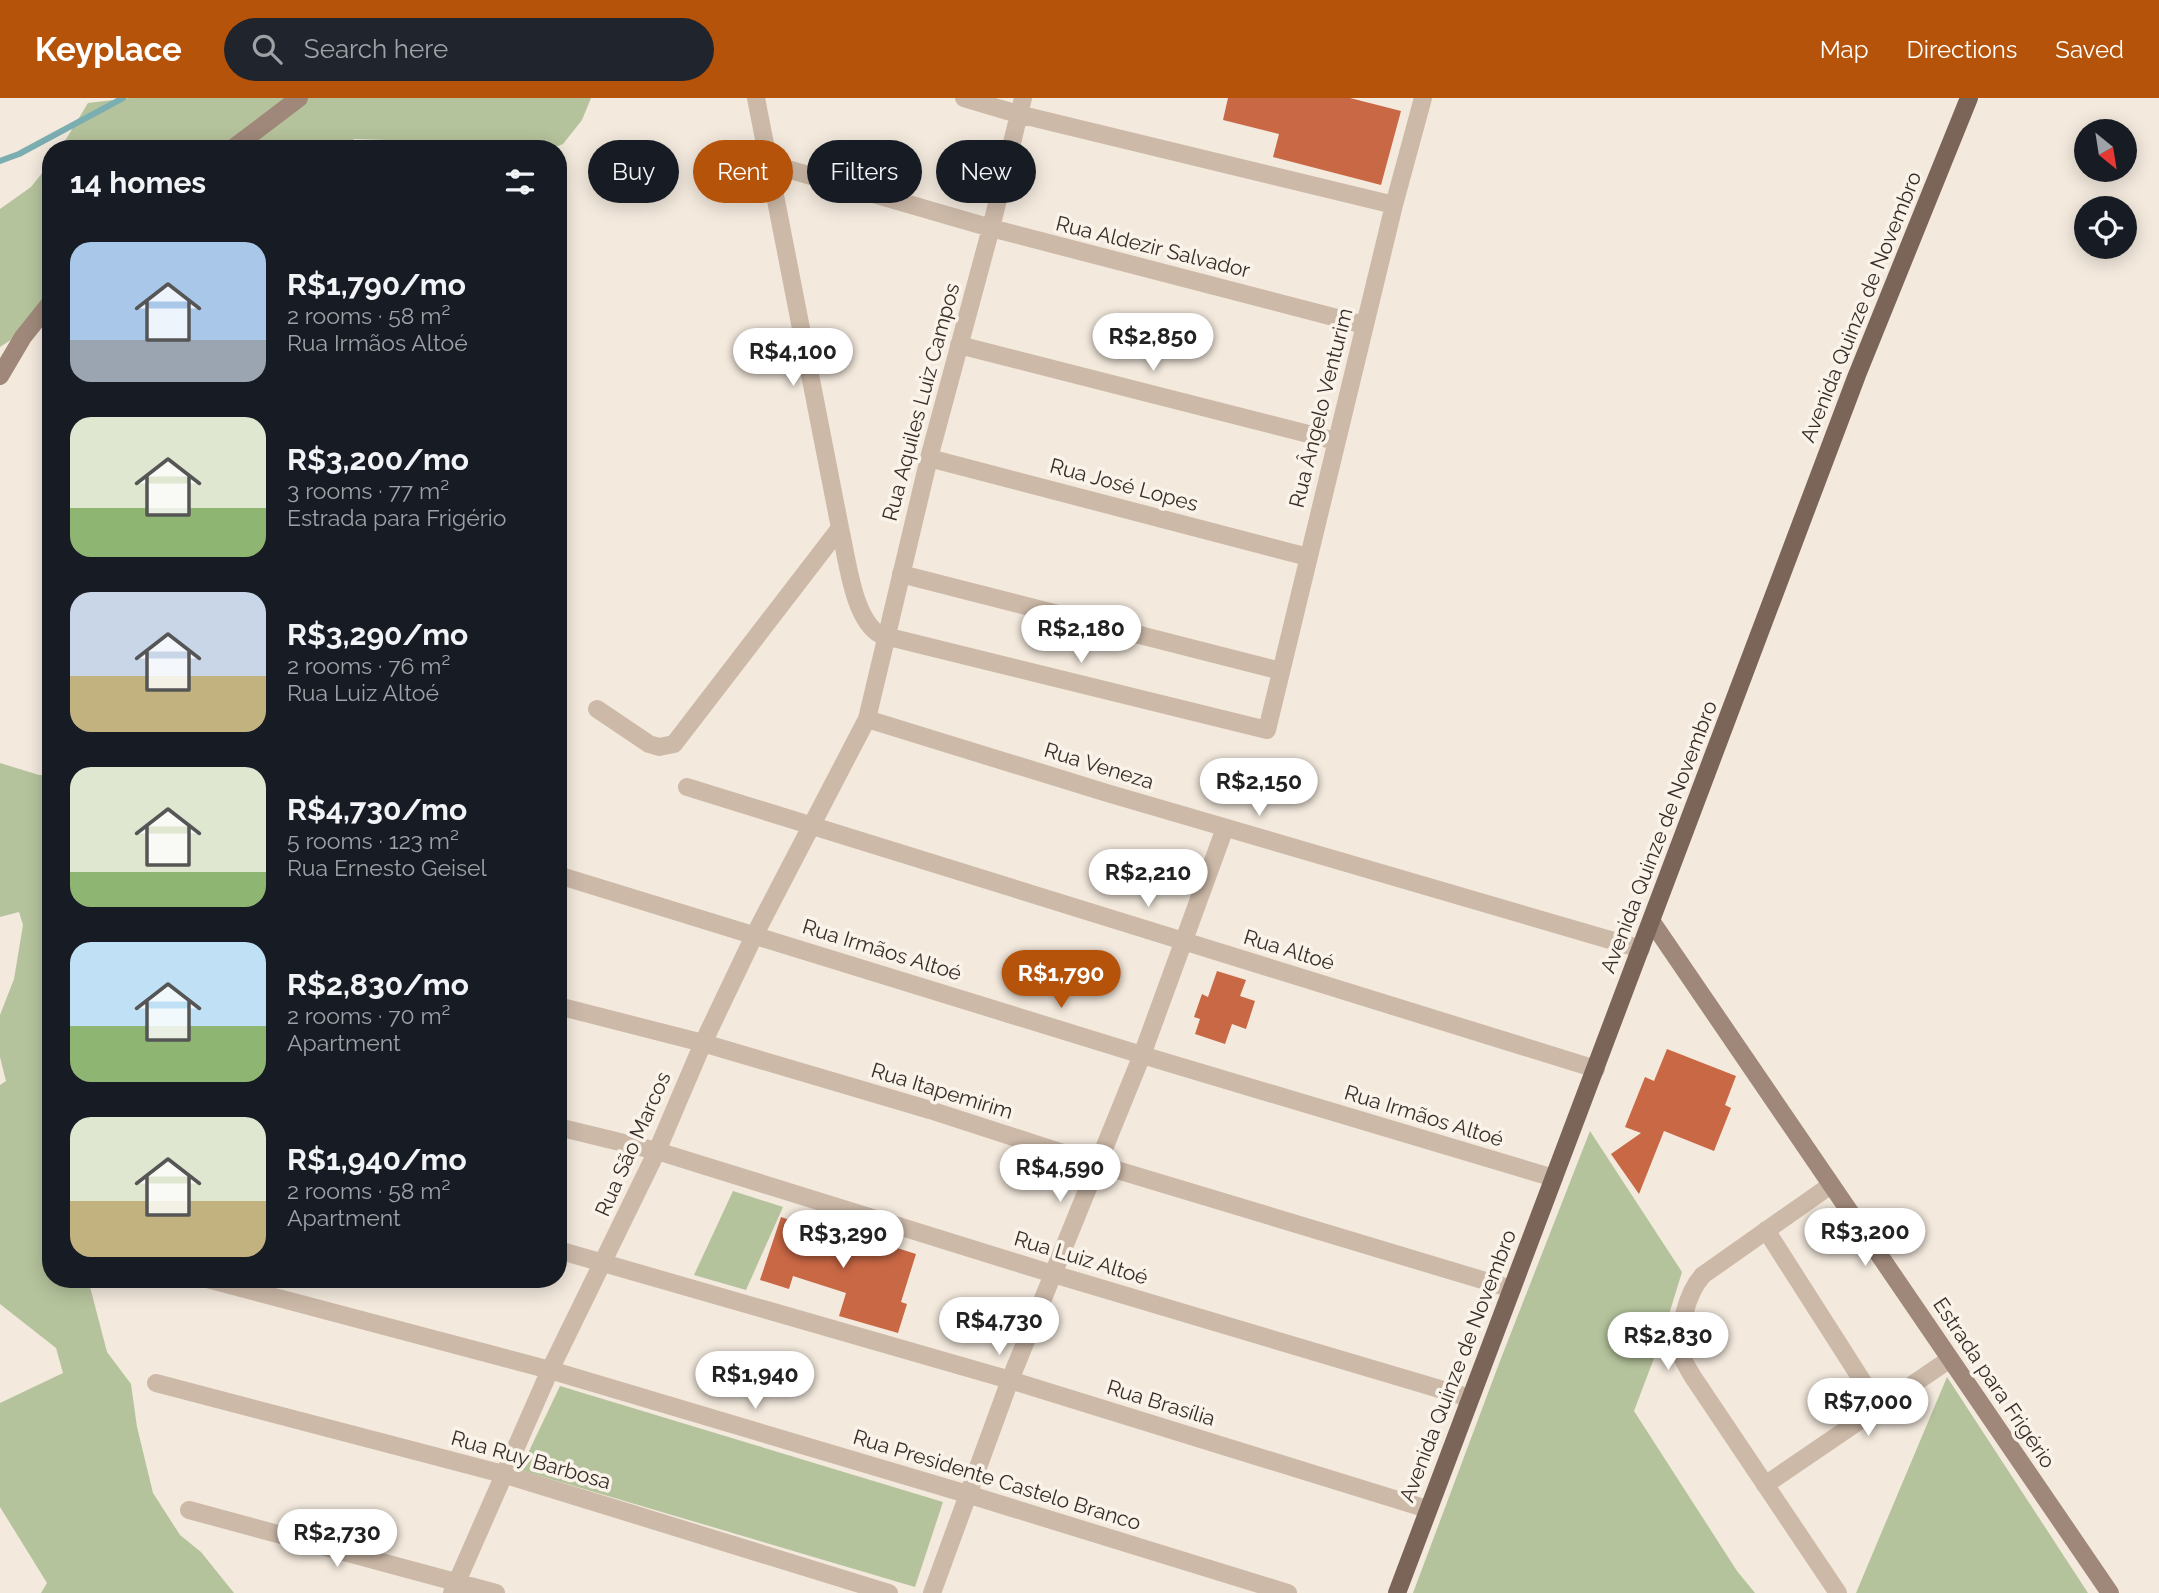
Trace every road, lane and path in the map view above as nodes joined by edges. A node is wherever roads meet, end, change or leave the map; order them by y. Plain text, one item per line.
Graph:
1 (299, 98) edge
2 (756, 98) edge
3 (964, 98) edge
4 (1423, 98) edge
5 (1969, 98) edge
6 (1021, 106) edge
7 (244, 140) edge
8 (764, 140) edge
9 (793, 171) edge
10 (777, 203) edge
11 (1394, 205) junction
12 (991, 228) junction
13 (42, 313) edge
14 (1364, 325) junction
15 (959, 345) junction
16 (0, 376) edge
17 (1336, 441) junction
18 (929, 458) junction
19 (840, 528) junction
20 (1308, 557) junction
21 (901, 574) junction
22 (887, 636) junction
23 (1282, 671) junction
24 (597, 709) dead end
25 (867, 719) junction
26 (687, 787) dead end
27 (810, 825) junction
28 (1225, 828) junction
29 (567, 877) edge
30 (1652, 922) junction
31 (755, 934) junction
32 (1183, 940) junction
33 (1641, 950) junction
34 (567, 1008) edge
35 (703, 1043) junction
36 (1142, 1055) junction
37 (1596, 1069) junction
38 (567, 1129) edge
39 (657, 1152) junction
40 (1097, 1164) junction
41 (1554, 1178) junction
42 (1831, 1185) junction
43 (1766, 1230) junction
44 (567, 1252) edge
45 (604, 1262) junction
46 (1053, 1275) junction
47 (241, 1288) edge
48 (1512, 1289) junction
49 (1950, 1359) junction
50 (550, 1370) junction
51 (1010, 1380) junction
52 (156, 1383) dead end
53 (1470, 1398) junction
54 (1879, 1407) junction
55 (503, 1474) junction
56 (1765, 1485) junction
57 (967, 1494) junction
58 (1427, 1509) junction
59 (189, 1510) dead end
60 (454, 1587) edge
61 (496, 1593) edge
62 (889, 1593) edge
63 (932, 1593) edge
64 (1288, 1593) edge
65 (1397, 1593) edge
66 (1838, 1593) edge
67 (2110, 1593) edge

1 - 7 street
2 - 8 street
3 - 6 street
4 - 11 street, Rua Ângelo Venturim
5 - 30 main road, Avenida Quinze de Novembro
6 - 11 street
6 - 12 street, Rua Aquiles Luiz Campos
9 - 12 street, Rua Aldezir Salvador
10 - 19 street
11 - 14 street, Rua Ângelo Venturim
12 - 14 street, Rua Aldezir Salvador
12 - 15 street, Rua Aquiles Luiz Campos
13 - 16 street
14 - 17 street, Rua Ângelo Venturim
15 - 17 street
15 - 18 street, Rua Aquiles Luiz Campos
17 - 20 street, Rua Ângelo Venturim
18 - 20 street, Rua José Lopes
18 - 21 street, Rua Aquiles Luiz Campos
19 - 22 street
19 - 24 street
20 - 23 street, Rua Ângelo Venturim
21 - 22 street, Rua Aquiles Luiz Campos
21 - 23 street
22 - 23 street, Rua Ângelo Venturim
22 - 25 street, Rua Aquiles Luiz Campos
25 - 27 street, Rua São Marcos
25 - 28 street, Rua Veneza
26 - 27 street, Rua Altoé
27 - 31 street, Rua São Marcos
27 - 32 street, Rua Altoé
28 - 32 street
28 - 33 street, Rua Veneza
29 - 31 street, Rua Irmãos Altoé
30 - 33 main road, Avenida Quinze de Novembro
30 - 42 street, Estrada para Frigério
31 - 35 street, Rua São Marcos
31 - 36 street, Rua Irmãos Altoé
32 - 36 street
32 - 37 street, Rua Altoé
33 - 37 main road, Avenida Quinze de Novembro
34 - 35 street, Rua Itapemirim
35 - 39 street, Rua São Marcos
35 - 40 street, Rua Itapemirim
36 - 40 street
36 - 41 street, Rua Irmãos Altoé
37 - 41 main road, Avenida Quinze de Novembro
38 - 39 street, Rua Luiz Altoé
39 - 45 street, Rua São Marcos
39 - 46 street, Rua Luiz Altoé
40 - 46 street
40 - 48 street, Rua Itapemirim
41 - 48 main road, Avenida Quinze de Novembro
42 - 43 street
42 - 49 street, Estrada para Frigério
43 - 54 street
43 - 56 street
44 - 45 street, Rua Brasília
45 - 50 street, Rua São Marcos
45 - 51 street, Rua Brasília
46 - 51 street
46 - 53 street, Rua Luiz Altoé
47 - 50 street, Rua Presidente Castelo Branco
48 - 53 main road, Avenida Quinze de Novembro
49 - 54 street
49 - 67 street, Estrada para Frigério
50 - 55 street, Rua São Marcos
50 - 57 street, Rua Presidente Castelo Branco
51 - 57 street
51 - 58 street, Rua Brasília
52 - 55 street, Rua Ruy Barbosa
53 - 58 main road, Avenida Quinze de Novembro
54 - 56 street
55 - 60 street, Rua São Marcos
55 - 62 street, Rua Ruy Barbosa
56 - 66 street
57 - 63 street
57 - 64 street, Rua Presidente Castelo Branco
58 - 65 main road, Avenida Quinze de Novembro
59 - 60 street
60 - 61 street

